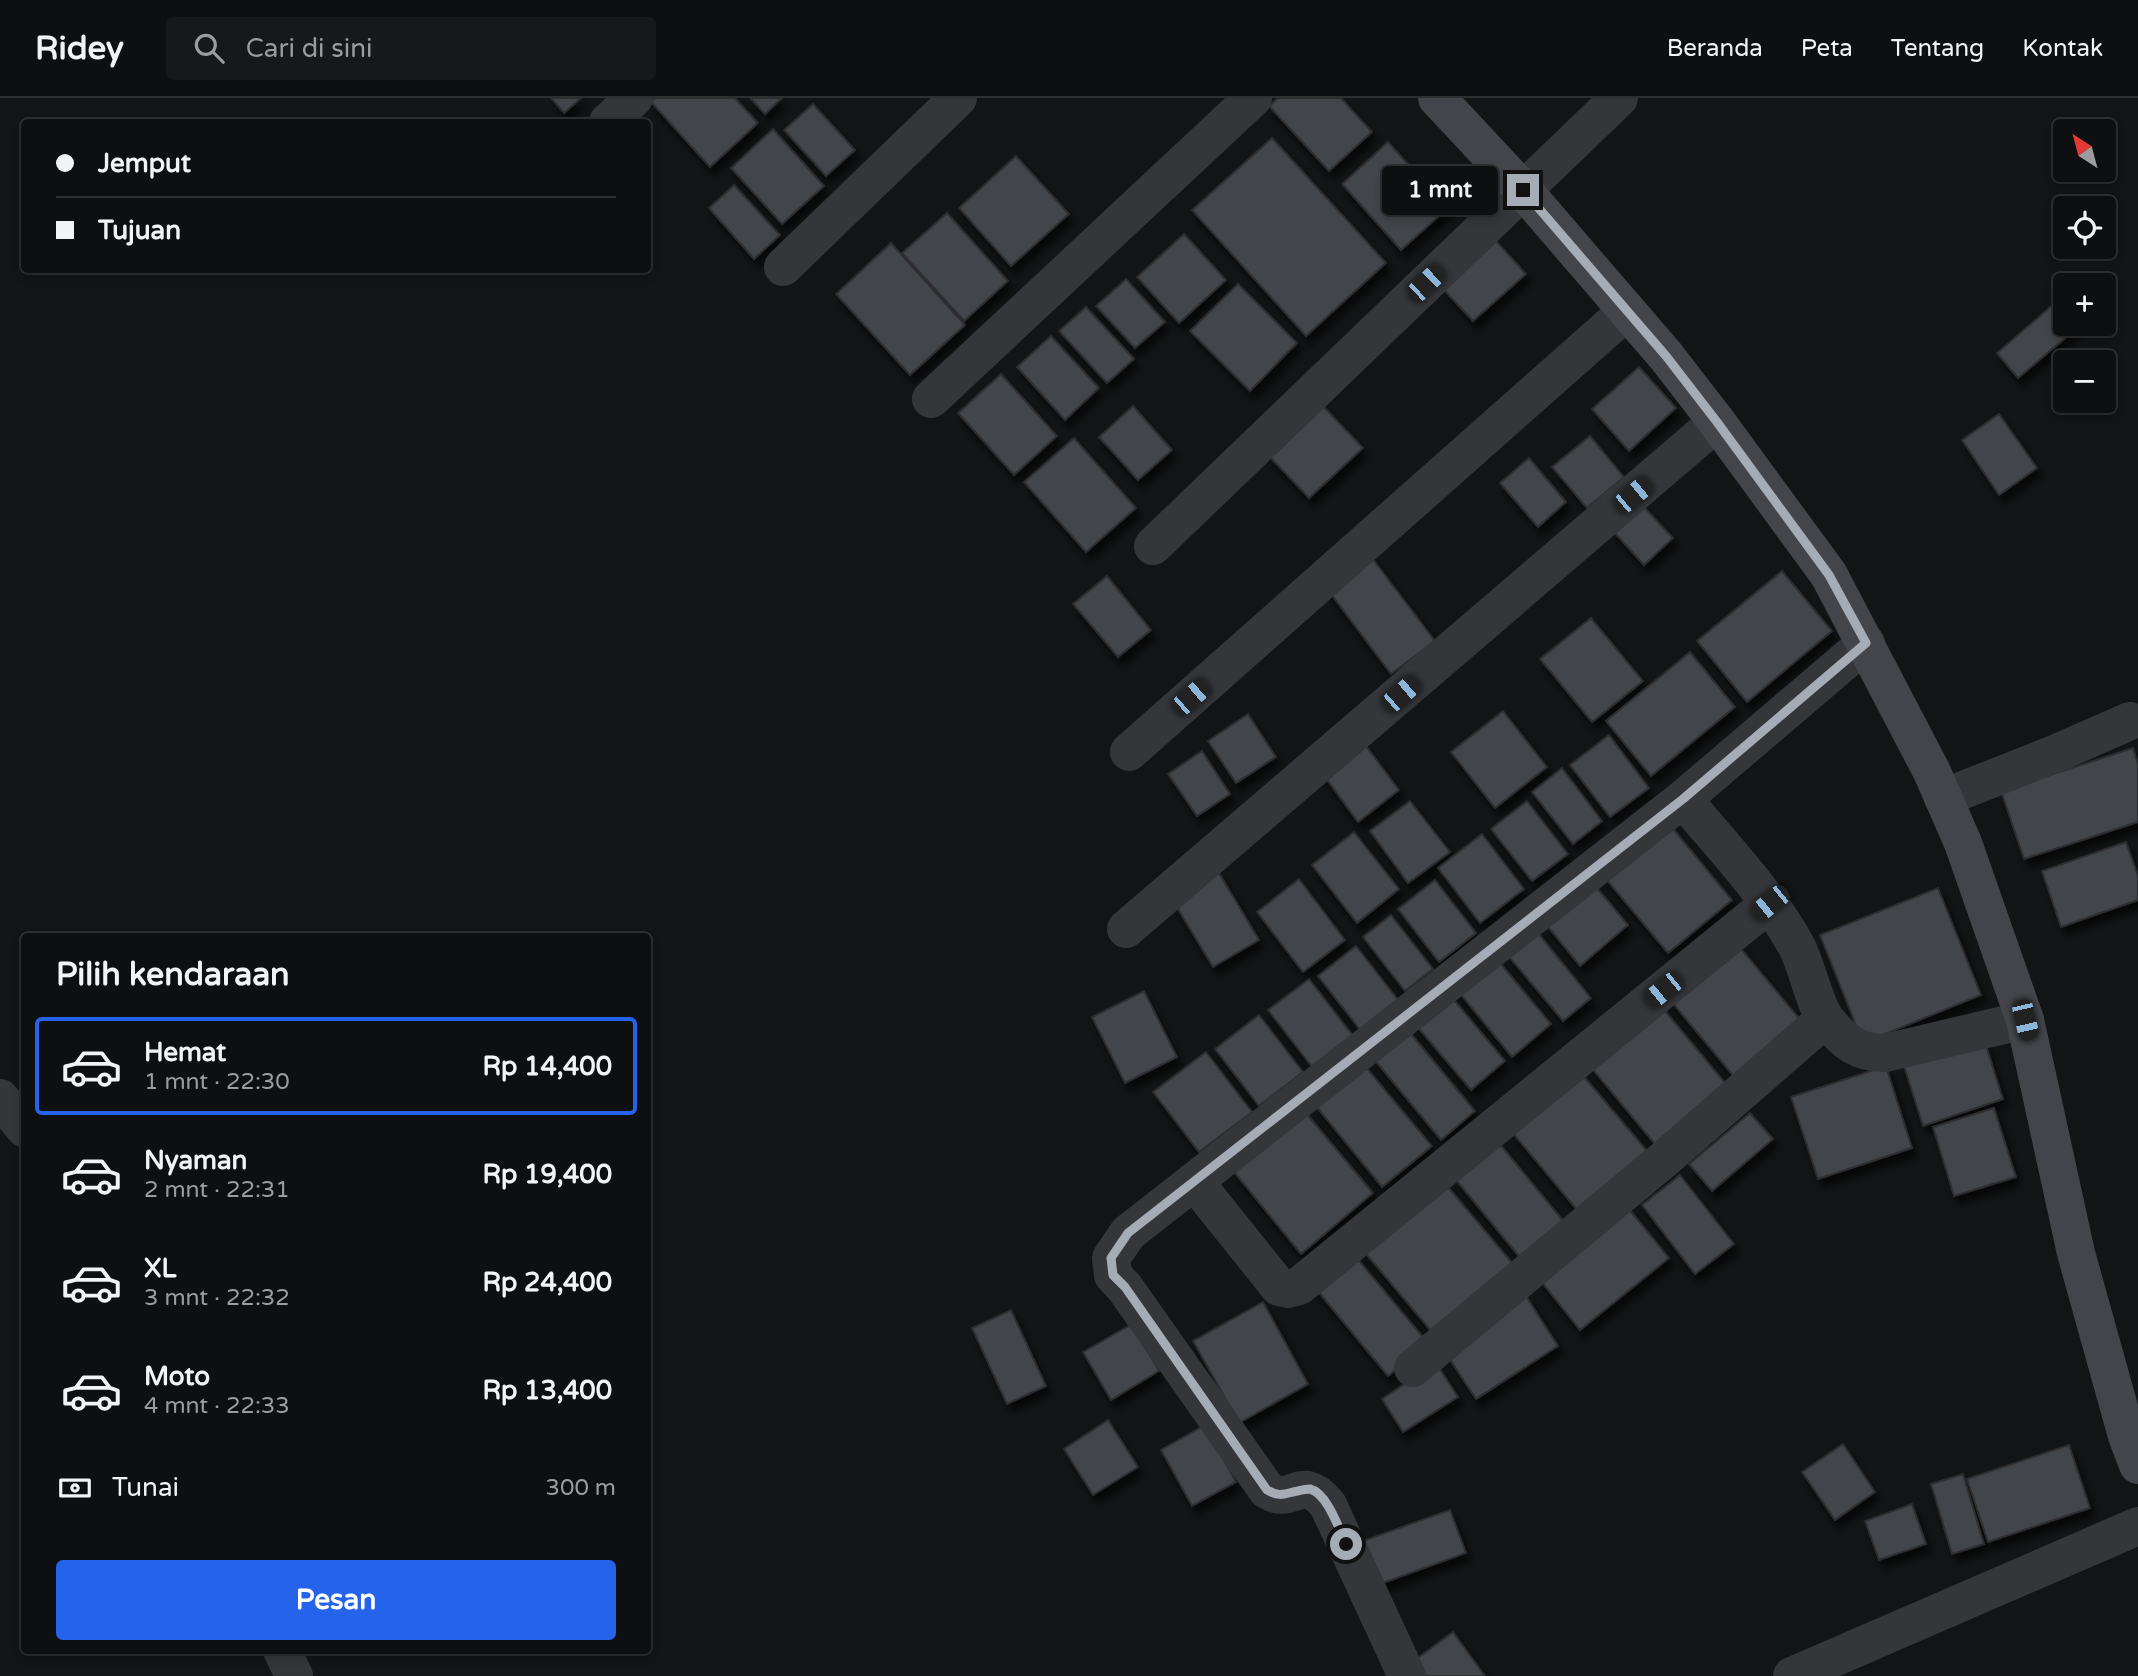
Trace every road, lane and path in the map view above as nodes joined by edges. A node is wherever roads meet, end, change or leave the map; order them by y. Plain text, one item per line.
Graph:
1 (634, 98) edge
2 (958, 98) edge
3 (1253, 98) edge
4 (1437, 98) edge
5 (1619, 98) edge
6 (611, 119) edge
7 (1523, 190) junction
8 (783, 267) dead end
9 (1627, 311) junction
10 (931, 399) dead end
11 (1717, 422) junction
12 (1153, 545) dead end
13 (1866, 643) junction
14 (2130, 721) dead end
15 (1129, 752) dead end
16 (1943, 797) junction
17 (1683, 799) junction
18 (1770, 903) junction
19 (1126, 929) dead end
20 (1825, 1019) junction
21 (2025, 1020) junction
22 (0, 1098) edge
23 (21, 1124) edge
24 (1195, 1181) junction
25 (1413, 1368) dead end
26 (2138, 1465) edge
27 (2138, 1525) edge
28 (284, 1654) edge
29 (294, 1676) edge
30 (1407, 1676) edge
31 (1792, 1676) edge

1 - 6 street
2 - 8 street
3 - 10 street
4 - 7 street
5 - 7 street
7 - 9 street
7 - 12 street
9 - 11 street
9 - 15 street
11 - 13 street
11 - 19 street
13 - 16 street
13 - 17 street
14 - 16 street
16 - 21 street
17 - 18 street
17 - 24 street
18 - 20 street
18 - 24 street
20 - 21 street
20 - 25 street
21 - 26 street
22 - 23 street
24 - 30 street
27 - 31 street
28 - 29 street

